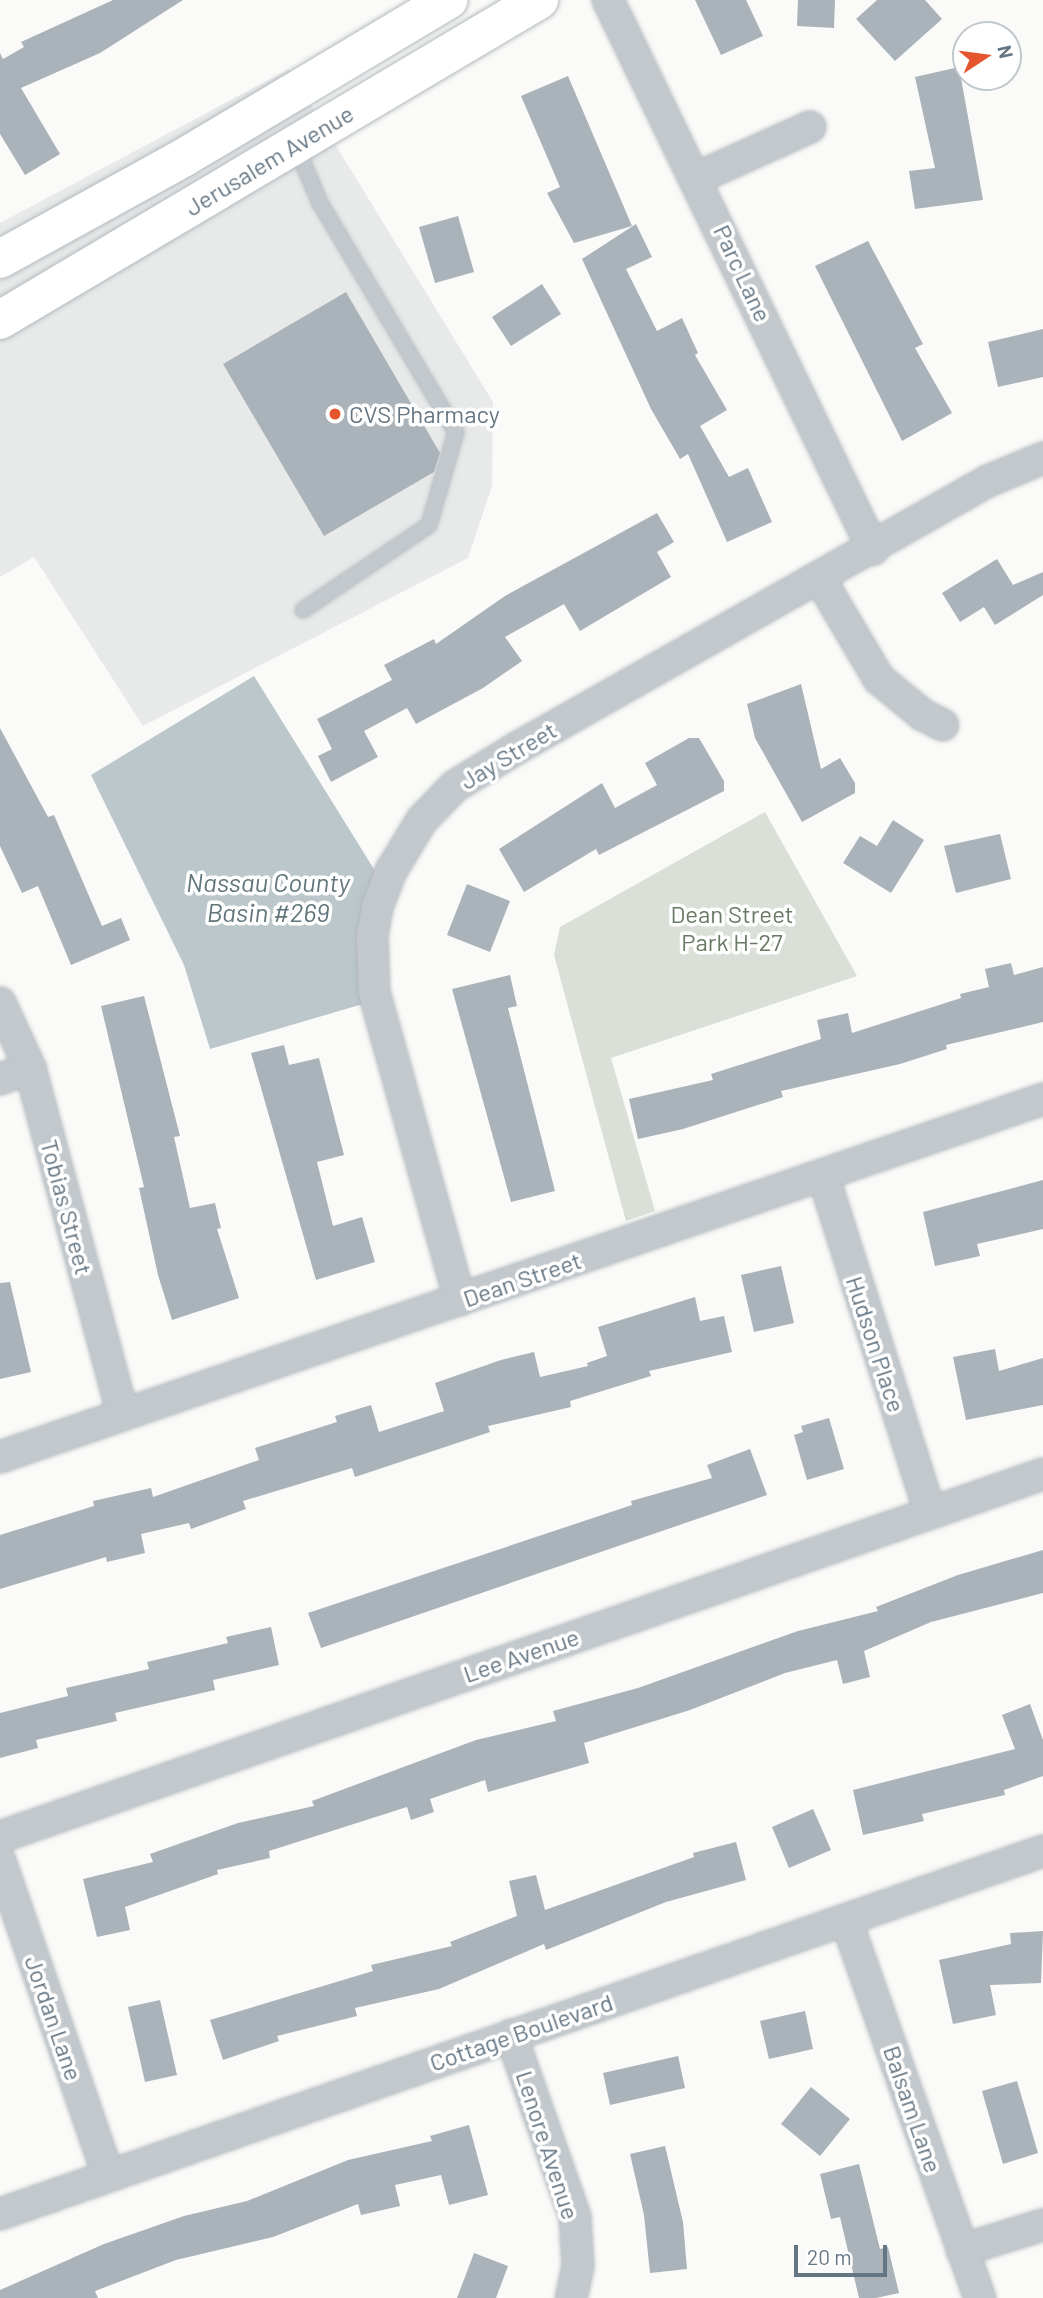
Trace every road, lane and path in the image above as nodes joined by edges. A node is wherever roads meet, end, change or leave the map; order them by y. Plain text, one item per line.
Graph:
1 (448, 0) edge
2 (539, 0) edge
3 (608, 0) edge
4 (810, 127) dead end
5 (296, 145) junction
6 (697, 178) junction
7 (0, 259) edge
8 (0, 320) edge
9 (1043, 458) edge
10 (873, 548) junction
11 (820, 579) junction
12 (303, 610) dead end
13 (943, 725) dead end
14 (0, 1003) edge
15 (30, 1068) junction
16 (0, 1079) edge
17 (1043, 1099) edge
18 (823, 1175) junction
19 (460, 1300) junction
20 (123, 1414) junction
21 (0, 1457) edge
22 (1043, 1474) edge
23 (930, 1512) junction
24 (0, 1837) edge
25 (1043, 1851) edge
26 (0, 1861) edge
27 (846, 1920) junction
28 (511, 2035) junction
29 (108, 2175) junction
30 (0, 2214) edge
31 (1043, 2225) edge
32 (962, 2250) junction
33 (571, 2298) edge
34 (980, 2298) edge

1 - 7 main road, Jerusalem Avenue
2 - 5 main road, Jerusalem Avenue
3 - 6 street, Parc Lane
4 - 6 street
5 - 8 main road, Jerusalem Avenue
5 - 12 lane
6 - 10 street, Parc Lane
9 - 10 street, Jay Street
10 - 11 street, Jay Street
11 - 13 street
11 - 19 street, Jay Street
14 - 15 street, Tobias Street
15 - 16 street
15 - 20 street, Tobias Street
17 - 18 street, Dean Street
18 - 19 street, Dean Street
18 - 23 street, Hudson Place
19 - 20 street, Dean Street
20 - 21 street, Dean Street
22 - 23 street, Lee Avenue
23 - 24 street, Lee Avenue
25 - 27 street, Cottage Boulevard
26 - 29 street, Jordan Lane
27 - 28 street, Cottage Boulevard
27 - 32 street, Balsam Lane
28 - 29 street, Cottage Boulevard
28 - 33 street, Lenore Avenue
29 - 30 street, Cottage Boulevard
31 - 32 street
32 - 34 street, Balsam Lane

